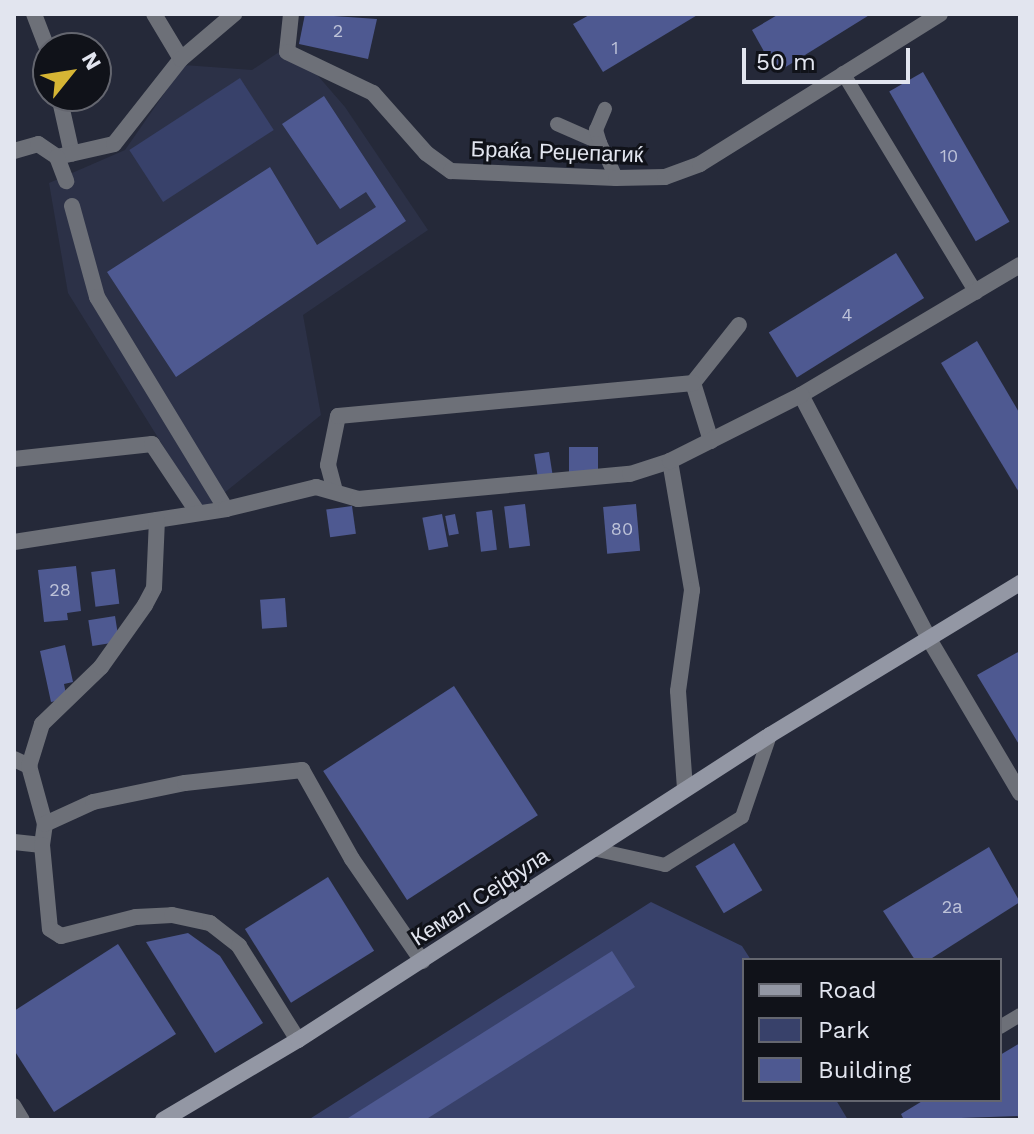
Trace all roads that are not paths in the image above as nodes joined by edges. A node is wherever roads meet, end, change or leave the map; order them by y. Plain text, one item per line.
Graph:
1 (154, 14) edge
2 (234, 14) edge
3 (291, 14) edge
4 (940, 14) edge
5 (181, 59) junction
6 (843, 73) junction
7 (605, 109) dead end
8 (61, 112) edge
9 (557, 124) dead end
10 (600, 143) junction
11 (14, 151) edge
12 (65, 155) junction
13 (616, 178) junction
14 (66, 181) dead end
15 (72, 206) dead end
16 (1020, 265) edge
17 (976, 293) junction
18 (739, 325) dead end
19 (693, 383) junction
20 (801, 395) junction
21 (711, 441) junction
22 (14, 459) edge
23 (670, 461) junction
24 (335, 491) junction
25 (226, 509) junction
26 (198, 513) junction
27 (157, 520) junction
28 (14, 542) edge
29 (1020, 583) edge
30 (929, 639) junction
31 (770, 735) junction
32 (22, 763) edge
33 (685, 788) junction
34 (1020, 793) edge
35 (45, 824) junction
36 (14, 842) edge
37 (42, 845) junction
38 (593, 849) junction
39 (422, 961) junction
40 (1020, 1015) edge
41 (1002, 1026) edge
42 (298, 1040) junction
43 (14, 1105) edge
44 (23, 1120) edge
45 (163, 1120) edge

1 - 5 street
2 - 5 street
3 - 13 street, Браќа Реџепагиќ
4 - 6 street
5 - 12 street
6 - 13 street, Браќа Реџепагиќ
6 - 17 lane
7 - 10 lane
8 - 12 street
9 - 10 lane
10 - 13 lane
11 - 12 street
12 - 14 street
15 - 25 street
16 - 17 street
17 - 20 street
18 - 19 street
19 - 21 street
19 - 24 street
20 - 21 street
20 - 30 street
21 - 23 street
22 - 26 street
23 - 24 street
23 - 33 street
24 - 25 street
25 - 26 street
26 - 27 street
27 - 28 street
27 - 32 street
29 - 30 street
30 - 31 street, Кемал Сејфула
30 - 34 street
31 - 33 street, Кемал Сејфула
31 - 38 lane
32 - 35 street
33 - 38 street, Кемал Сејфула
35 - 37 street
35 - 39 street
36 - 37 street
37 - 42 street
38 - 39 street, Кемал Сејфула
39 - 42 street, Кемал Сејфула
40 - 41 lane
42 - 45 street, Кемал Сејфула
43 - 44 lane

